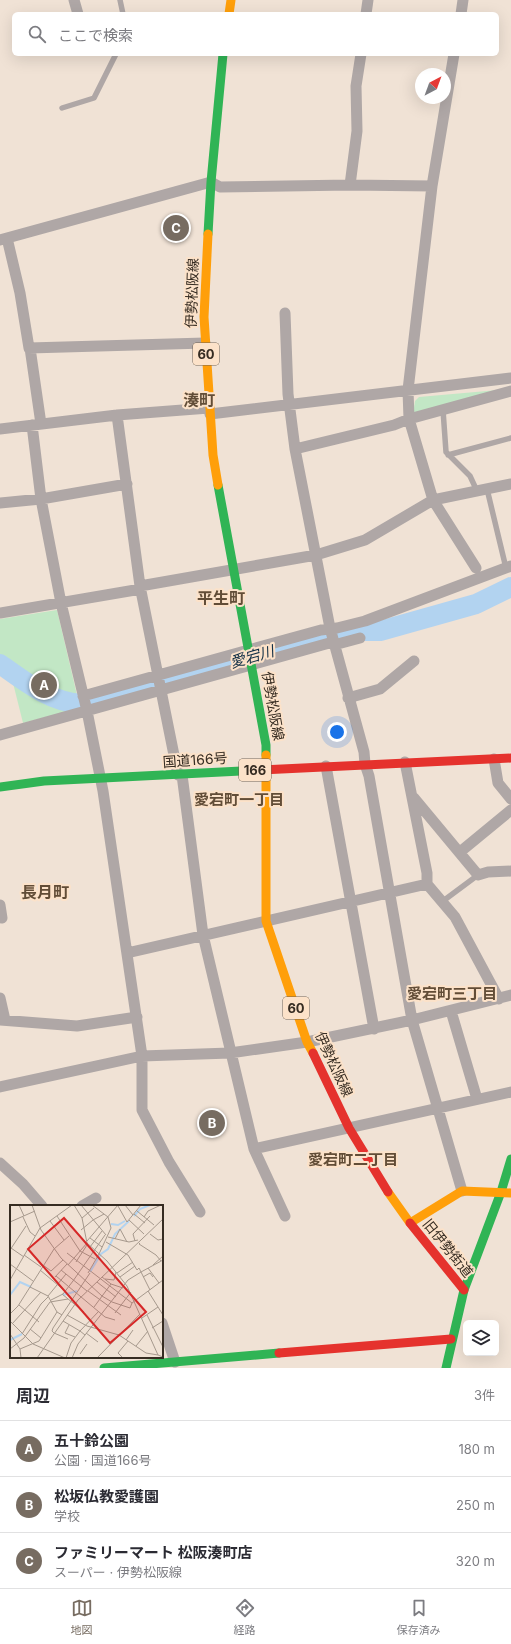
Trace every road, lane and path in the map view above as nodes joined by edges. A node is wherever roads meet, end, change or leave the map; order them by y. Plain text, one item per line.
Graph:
1 (74, 0) edge
2 (120, 0) edge
3 (231, 0) edge
4 (368, 0) edge
5 (463, 0) edge
6 (77, 12) edge
7 (123, 12) edge
8 (229, 12) edge
9 (366, 12) edge
10 (461, 12) edge
11 (115, 56) edge
12 (223, 56) edge
13 (361, 56) edge
14 (454, 56) edge
15 (62, 108) dead end
16 (211, 182) junction
17 (350, 185) junction
18 (432, 186) junction
19 (4, 239) edge
20 (285, 313) dead end
21 (205, 342) junction
22 (30, 348) junction
23 (511, 378) edge
24 (408, 390) junction
25 (511, 391) edge
26 (289, 405) junction
27 (442, 410) junction
28 (210, 411) junction
29 (117, 415) junction
30 (409, 419) junction
31 (37, 424) junction
32 (0, 429) edge
33 (511, 438) edge
34 (295, 449) junction
35 (448, 455) junction
36 (127, 484) junction
37 (511, 484) edge
38 (482, 490) junction
39 (41, 499) junction
40 (433, 500) junction
41 (0, 503) edge
42 (316, 555) junction
43 (508, 567) edge
44 (476, 568) dead end
45 (234, 570) junction
46 (140, 588) junction
47 (61, 603) junction
48 (0, 613) edge
49 (332, 637) junction
50 (360, 638) dead end
51 (248, 650) junction
52 (414, 661) dead end
53 (251, 664) junction
54 (159, 675) junction
55 (162, 690) junction
56 (83, 696) junction
57 (348, 698) junction
58 (86, 710) junction
59 (0, 735) edge
60 (511, 758) edge
61 (494, 759) junction
62 (405, 762) junction
63 (365, 764) junction
64 (326, 766) junction
65 (266, 769) junction
66 (180, 775) junction
67 (100, 779) junction
68 (0, 787) edge
69 (414, 798) junction
70 (511, 799) edge
71 (511, 810) edge
72 (460, 852) junction
73 (511, 871) edge
74 (478, 875) junction
75 (427, 884) junction
76 (389, 893) junction
77 (443, 901) junction
78 (350, 902) junction
79 (0, 905) edge
80 (2, 918) dead end
81 (266, 921) junction
82 (202, 935) junction
83 (127, 953) junction
84 (511, 995) edge
85 (0, 998) edge
86 (499, 999) junction
87 (451, 1011) junction
88 (137, 1017) junction
89 (3, 1020) edge
90 (412, 1020) junction
91 (374, 1029) junction
92 (307, 1042) junction
93 (230, 1053) junction
94 (142, 1056) junction
95 (0, 1087) edge
96 (511, 1092) edge
97 (477, 1099) junction
98 (438, 1108) junction
99 (349, 1128) junction
100 (254, 1149) junction
101 (511, 1159) edge
102 (0, 1163) edge
103 (462, 1190) junction
104 (501, 1192) junction
105 (511, 1193) edge
106 (96, 1198) dead end
107 (41, 1205) edge
108 (84, 1205) edge
109 (200, 1212) dead end
110 (285, 1216) dead end
111 (410, 1223) junction
112 (464, 1290) junction
113 (163, 1326) edge
114 (452, 1339) junction
115 (175, 1362) junction
116 (124, 1364) edge
117 (104, 1368) edge
118 (446, 1368) edge

1 - 6 street
2 - 7 lane
3 - 8 main road
4 - 9 street
5 - 10 street
11 - 15 lane
12 - 16 main road, 伊勢松阪線 / 60
13 - 17 street
14 - 18 street
16 - 17 street
16 - 19 street
16 - 21 main road, 伊勢松阪線 / 60
17 - 18 street
18 - 24 street
19 - 22 street
20 - 26 street
21 - 22 street
21 - 28 main road, 伊勢松阪線 / 60
22 - 31 street
23 - 24 street
24 - 26 street
24 - 30 street
25 - 27 street
26 - 28 street
26 - 34 street
27 - 30 street
27 - 35 lane
28 - 29 street
28 - 45 main road, 伊勢松阪線 / 60
29 - 31 street
29 - 36 street
30 - 34 street
30 - 40 street
31 - 32 street
31 - 39 street
33 - 35 lane
34 - 42 street
35 - 38 lane
36 - 39 street
36 - 46 street
37 - 38 street
38 - 40 street
38 - 43 lane
39 - 41 street
39 - 47 street
40 - 42 street
40 - 44 street
42 - 45 street
42 - 49 street
43 - 49 street
45 - 46 street
45 - 51 main road, 伊勢松阪線 / 60
46 - 47 street
46 - 54 street
47 - 48 street
47 - 56 street
49 - 50 street
49 - 51 street
49 - 53 street
49 - 57 street
51 - 53 main road, 伊勢松阪線 / 60
51 - 54 street
52 - 57 street
53 - 55 street
53 - 65 main road, 伊勢松阪線 / 60
54 - 55 street
54 - 56 street
55 - 58 street
55 - 66 street
56 - 58 street
57 - 63 street
58 - 59 street
58 - 67 street
60 - 61 main road, 国道166号 / 166
61 - 62 main road, 国道166号 / 166
61 - 70 street
62 - 63 main road, 国道166号 / 166
62 - 69 street
63 - 64 main road, 国道166号 / 166
63 - 76 street
64 - 65 main road, 国道166号 / 166
64 - 78 street
65 - 66 main road, 国道166号 / 166
65 - 81 main road, 伊勢松阪線 / 60
66 - 67 main road, 国道166号 / 166
66 - 82 street
67 - 68 main road, 国道166号 / 166
67 - 83 street
69 - 72 street
69 - 75 street
71 - 72 street
72 - 74 street
73 - 74 street
74 - 77 lane
75 - 76 street
75 - 77 street
76 - 78 street
76 - 90 street
77 - 86 street
78 - 81 street
78 - 91 street
79 - 80 street
81 - 82 street
81 - 92 main road, 伊勢松阪線 / 60
82 - 83 street
82 - 93 street
83 - 88 street
84 - 86 street
85 - 89 street
86 - 87 street
87 - 90 street
87 - 97 street
88 - 89 street
88 - 94 street
90 - 91 street
90 - 98 street
91 - 92 street
92 - 93 street
92 - 99 main road, 伊勢松阪線 / 60
93 - 94 street
93 - 100 street
94 - 95 street
94 - 109 street
96 - 97 street
97 - 98 street
98 - 99 street
98 - 103 street
99 - 100 street
99 - 111 main road, 伊勢松阪線 / 60
100 - 110 street
101 - 104 main road
102 - 107 street
103 - 104 main road
103 - 111 main road
104 - 105 main road
104 - 112 main road
106 - 108 street
111 - 112 main road, 旧伊勢街道
112 - 114 main road
113 - 115 street
114 - 115 main road
114 - 118 main road
115 - 116 main road
116 - 117 main road

